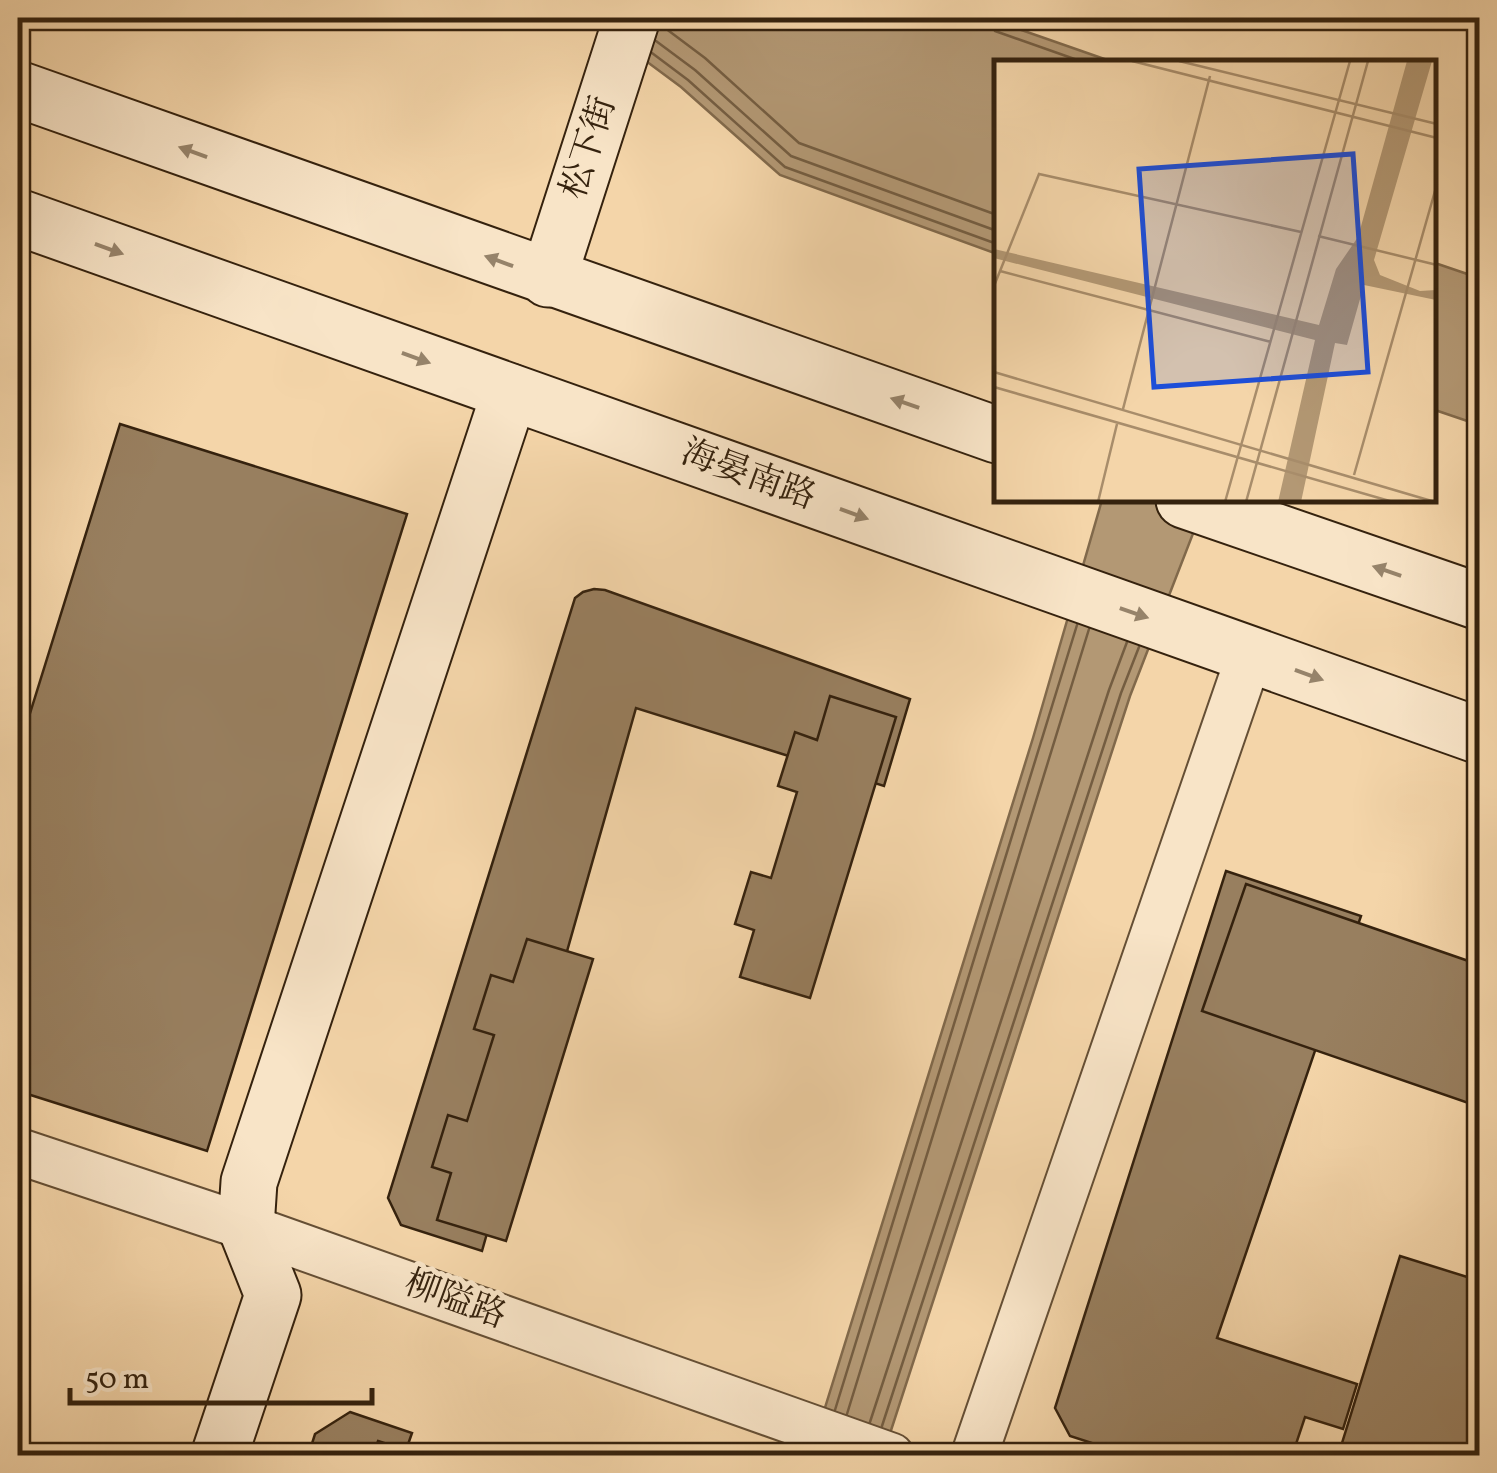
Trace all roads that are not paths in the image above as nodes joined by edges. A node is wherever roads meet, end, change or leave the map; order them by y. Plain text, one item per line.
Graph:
1 (632, 18) edge
2 (18, 89) edge
3 (18, 217) edge
4 (548, 279) junction
5 (510, 392) junction
6 (994, 434) edge
7 (1204, 507) edge
8 (1480, 602) edge
9 (1250, 654) junction
10 (1480, 736) edge
11 (18, 1151) edge
12 (246, 1227) junction
13 (220, 1456) edge
14 (892, 1456) edge
15 (974, 1456) edge

1 - 4 main road, 松下街
4 -> 2 main road
3 -> 5 main road, 海晏南路
6 -> 4 main road
5 -> 9 main road, 海晏南路
5 - 12 main road
8 -> 7 main road
9 -> 10 main road, 海晏南路
9 - 15 street
11 - 12 street, 柳隘路
12 - 13 main road
12 - 14 street, 柳隘路

